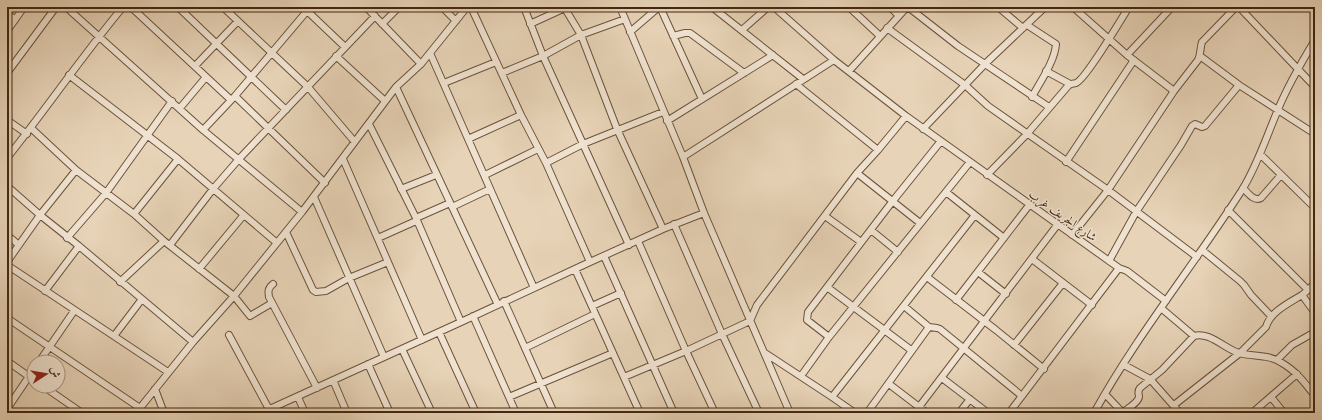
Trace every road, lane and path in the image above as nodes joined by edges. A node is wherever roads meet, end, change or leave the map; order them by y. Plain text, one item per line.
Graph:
1 (24, 7) edge
2 (56, 7) edge
3 (66, 7) edge
4 (123, 7) edge
5 (131, 7) edge
6 (178, 7) edge
7 (223, 7) edge
8 (234, 7) edge
9 (366, 7) edge
10 (399, 7) edge
11 (442, 7) edge
12 (467, 7) edge
13 (471, 7) edge
14 (524, 7) edge
15 (573, 7) edge
16 (620, 7) edge
17 (659, 7) edge
18 (712, 7) edge
19 (768, 7) edge
20 (774, 7) edge
21 (849, 7) edge
22 (890, 7) edge
23 (907, 7) edge
24 (998, 7) edge
25 (1045, 7) edge
26 (1073, 7) edge
27 (1130, 7) edge
28 (1172, 7) edge
29 (1238, 7) edge
30 (565, 8) edge
31 (305, 9) edge
32 (7, 13) edge
33 (229, 13) junction
34 (375, 16) junction
35 (899, 16) junction
36 (624, 19) junction
37 (15, 20) junction
38 (238, 21) junction
39 (456, 21) junction
40 (382, 24) junction
41 (530, 24) junction
42 (1025, 27) junction
43 (887, 28) junction
44 (742, 30) junction
45 (7, 31) edge
46 (630, 32) junction
47 (581, 35) junction
48 (99, 36) junction
49 (673, 36) junction
50 (880, 36) junction
51 (1109, 39) junction
52 (1315, 40) edge
53 (217, 44) junction
54 (345, 47) junction
55 (430, 53) junction
56 (272, 54) junction
57 (772, 55) junction
58 (1127, 55) junction
59 (336, 56) junction
60 (544, 56) junction
61 (1200, 56) junction
62 (834, 60) junction
63 (1134, 60) junction
64 (496, 62) junction
65 (986, 63) junction
66 (421, 64) junction
67 (195, 66) junction
68 (1297, 70) junction
69 (849, 71) junction
70 (1046, 71) junction
71 (7, 73) edge
72 (502, 73) junction
73 (744, 73) junction
74 (69, 75) junction
75 (251, 76) junction
76 (206, 77) junction
77 (803, 79) junction
78 (444, 83) junction
79 (796, 84) junction
80 (1070, 84) junction
81 (1239, 85) junction
82 (965, 86) junction
83 (308, 87) junction
84 (396, 87) junction
85 (1315, 87) edge
86 (1174, 91) junction
87 (1032, 97) junction
88 (233, 98) junction
89 (702, 99) junction
90 (385, 101) junction
91 (172, 102) junction
92 (1049, 107) junction
93 (180, 108) junction
94 (286, 110) junction
95 (1278, 110) junction
96 (663, 112) junction
97 (521, 115) junction
98 (906, 116) junction
99 (7, 120) edge
100 (667, 121) junction
101 (369, 124) junction
102 (32, 128) junction
103 (269, 128) junction
104 (617, 129) junction
105 (923, 129) junction
106 (203, 130) junction
107 (27, 134) junction
108 (1027, 134) junction
109 (1315, 134) edge
110 (148, 135) junction
111 (468, 139) junction
112 (354, 141) junction
113 (941, 141) junction
114 (583, 144) junction
115 (538, 149) junction
116 (878, 150) junction
117 (1260, 154) junction
118 (682, 157) junction
119 (7, 158) edge
120 (343, 158) junction
121 (178, 159) junction
122 (239, 159) junction
123 (970, 162) junction
124 (1066, 162) junction
125 (546, 163) junction
126 (76, 170) junction
127 (857, 173) junction
128 (436, 175) junction
129 (988, 175) junction
130 (1281, 175) junction
131 (484, 176) junction
132 (325, 183) junction
133 (7, 186) edge
134 (1243, 188) junction
135 (212, 189) junction
136 (401, 189) junction
137 (490, 189) junction
138 (1108, 190) junction
139 (946, 192) junction
140 (106, 193) junction
141 (1315, 195) edge
142 (314, 197) junction
143 (892, 202) junction
144 (1030, 204) junction
145 (451, 205) junction
146 (1313, 205) edge
147 (1228, 210) junction
148 (302, 212) junction
149 (1136, 212) junction
150 (704, 213) junction
151 (134, 214) junction
152 (40, 215) junction
153 (975, 215) junction
154 (243, 216) junction
155 (825, 216) junction
156 (416, 220) junction
157 (920, 223) junction
158 (674, 224) junction
159 (1058, 224) junction
160 (663, 229) junction
161 (872, 230) junction
162 (286, 232) junction
163 (7, 235) edge
164 (1072, 235) junction
165 (67, 238) junction
166 (378, 238) junction
167 (1004, 238) junction
168 (638, 240) junction
169 (861, 242) junction
170 (167, 243) junction
171 (277, 244) junction
172 (19, 245) junction
173 (629, 245) junction
174 (79, 246) junction
175 (1202, 250) junction
176 (898, 252) junction
177 (604, 256) junction
178 (1197, 258) junction
179 (1032, 259) junction
180 (1109, 260) junction
181 (7, 262) edge
182 (388, 262) junction
183 (590, 262) junction
184 (7, 265) edge
185 (1119, 268) junction
186 (199, 269) junction
187 (575, 269) junction
188 (978, 272) junction
189 (927, 277) junction
190 (349, 278) junction
191 (120, 282) junction
192 (1063, 283) junction
193 (1315, 283) edge
194 (273, 284) dead end
195 (827, 287) junction
196 (534, 288) junction
197 (1308, 290) junction
198 (45, 291) junction
199 (620, 293) junction
200 (1006, 294) junction
201 (1302, 295) junction
202 (234, 296) junction
203 (142, 300) junction
204 (956, 300) junction
205 (1166, 301) junction
206 (272, 302) junction
207 (504, 302) junction
208 (498, 305) junction
209 (1092, 305) junction
210 (592, 306) junction
211 (904, 306) junction
212 (854, 307) junction
213 (1161, 308) junction
214 (74, 311) junction
215 (1315, 313) edge
216 (595, 314) junction
217 (473, 316) junction
218 (1272, 316) junction
219 (7, 318) edge
220 (750, 321) junction
221 (461, 322) junction
222 (984, 322) junction
223 (929, 327) junction
224 (884, 330) junction
225 (439, 332) junction
226 (1315, 332) edge
227 (722, 334) junction
228 (229, 335) dead end
229 (114, 336) junction
230 (1194, 336) junction
231 (829, 337) junction
232 (422, 340) junction
233 (193, 342) junction
234 (1014, 345) junction
235 (50, 346) junction
236 (525, 348) junction
237 (402, 349) junction
238 (963, 349) junction
239 (912, 350) junction
240 (686, 351) junction
241 (613, 353) junction
242 (765, 353) junction
243 (1240, 353) junction
244 (44, 354) edge
245 (384, 357) junction
246 (1277, 360) junction
247 (7, 361) edge
248 (368, 364) junction
249 (652, 364) junction
250 (1124, 365) junction
251 (1044, 368) junction
252 (168, 372) junction
253 (26, 374) edge
254 (1297, 374) junction
255 (801, 376) junction
256 (624, 377) junction
257 (942, 378) junction
258 (1150, 378) junction
259 (333, 380) junction
260 (541, 383) junction
261 (26, 384) edge
262 (889, 384) junction
263 (317, 388) junction
264 (154, 389) junction
265 (55, 394) edge
266 (1105, 394) junction
267 (1022, 396) junction
268 (1315, 396) edge
269 (298, 397) junction
270 (509, 397) junction
271 (832, 397) junction
272 (1271, 397) junction
273 (970, 399) junction
274 (1174, 405) junction
275 (919, 407) junction
276 (140, 408) junction
277 (7, 409) edge
278 (1011, 410) edge
279 (270, 412) edge
280 (82, 413) edge
281 (136, 413) edge
282 (164, 413) edge
283 (261, 413) edge
284 (305, 413) edge
285 (347, 413) edge
286 (390, 413) edge
287 (432, 413) edge
288 (476, 413) edge
289 (516, 413) edge
290 (554, 413) edge
291 (640, 413) edge
292 (674, 413) edge
293 (715, 413) edge
294 (759, 413) edge
295 (790, 413) edge
296 (855, 413) edge
297 (867, 413) edge
298 (926, 413) edge
299 (959, 413) edge
300 (988, 413) edge
301 (1019, 413) edge
302 (1094, 413) edge
303 (1123, 413) edge
304 (1180, 413) edge
305 (1252, 413) edge
306 (1284, 413) edge

1 - 37 street
2 - 71 street
3 - 48 street
4 - 48 street
5 - 67 street
6 - 53 street
7 - 33 street
8 - 33 street
9 - 34 street
10 - 40 street
11 - 39 street
12 - 39 street
13 - 64 street
14 - 41 street
15 - 30 street
16 - 36 street
17 - 46 street
17 - 49 street
18 - 44 street
19 - 44 street
20 - 62 street, شارع الجريف غرب
21 - 50 street
22 - 35 street
23 - 35 street
23 - 65 street
24 - 42 street
25 - 42 street
26 - 51 street
27 - 51 street
28 - 58 street
29 - 61 street
29 - 68 street
30 - 41 street
30 - 47 street
31 - 54 street
31 - 56 street
32 - 37 street
33 - 38 street
34 - 40 street
34 - 54 street
35 - 43 street
36 - 46 street
36 - 47 street
37 - 45 street
38 - 53 street
38 - 56 street
39 - 55 street
40 - 66 street
41 - 60 street
42 - 65 street
42 - 70 street
43 - 50 street
43 - 82 street
44 - 57 street
46 - 96 street
47 - 60 street
47 - 104 street
48 - 74 street
48 - 91 street
49 - 73 street
49 - 89 street
50 - 69 street
51 - 58 street
51 - 80 street
52 - 68 street
53 - 67 street
53 - 75 street
54 - 59 street
55 - 66 street
55 - 78 street
56 - 75 street
56 - 83 street
57 - 73 street
57 - 77 street
58 - 63 street
59 - 83 street
59 - 90 street
60 - 72 street
60 - 114 street
61 - 81 street
61 - 86 street
62 - 69 street, شارع الجريف غرب
62 - 77 street
63 - 86 street
63 - 124 street
64 - 72 street
64 - 78 street
65 - 82 street
65 - 87 street
66 - 84 street
67 - 76 street
68 - 85 street
68 - 95 street
69 - 98 street, شارع الجريف غرب
70 - 80 street
70 - 87 street
72 - 97 street
73 - 89 street
74 - 102 street
74 - 110 street
75 - 88 street
75 - 94 street
76 - 88 street
76 - 93 street
77 - 79 street
78 - 111 street
79 - 116 street
79 - 118 street
80 - 92 street
81 - 95 street
81 - 149 street
82 - 105 street
82 - 108 street
83 - 94 street
83 - 112 street
84 - 90 street
84 - 128 street
86 - 138 street
87 - 92 street
88 - 103 street
88 - 106 street
89 - 100 street
90 - 101 street
91 - 93 street
91 - 110 street
92 - 108 street
93 - 106 street
94 - 103 street
95 - 109 street
95 - 117 street
96 - 100 street
96 - 104 street
97 - 111 street
97 - 115 street
98 - 105 street, شارع الجريف غرب
98 - 116 street
99 - 107 street
100 - 118 street
101 - 112 street
101 - 136 street
102 - 107 street
102 - 126 street
103 - 122 street
103 - 132 street
104 - 114 street
104 - 160 street
105 - 113 street, شارع الجريف غرب
106 - 122 street
107 - 119 street
108 - 124 street
108 - 129 street
110 - 121 street
110 - 140 street
111 - 131 street
112 - 120 street
113 - 123 street, شارع الجريف غرب
113 - 143 street
114 - 125 street
114 - 173 street
115 - 125 street
115 - 131 street
116 - 127 street
117 - 130 street
117 - 134 street
118 - 150 street
120 - 132 street
120 - 166 street
121 - 135 street
121 - 151 street
122 - 135 street
122 - 148 street
123 - 129 street, شارع الجريف غرب
123 - 139 street
124 - 138 street
125 - 183 street
126 - 140 street
126 - 152 street
127 - 143 street
127 - 155 street
128 - 136 street
128 - 145 street
129 - 144 street, شارع الجريف غرب
130 - 134 street
130 - 146 street
131 - 137 street
132 - 142 street
133 - 152 street
134 - 147 street
135 - 154 street
135 - 170 street
136 - 156 street
137 - 145 street
137 - 196 street
138 - 149 street
138 - 164 street
139 - 153 street
139 - 157 street
140 - 151 street
140 - 165 street
141 - 146 street
142 - 148 street
142 - 190 street
143 - 157 street
143 - 161 street
144 - 159 street, شارع الجريف غرب
144 - 167 street
145 - 156 street
145 - 208 street
147 - 175 street
147 - 197 street
148 - 162 street
149 - 178 street
149 - 180 street
150 - 158 street
150 - 220 street
151 - 170 street
152 - 165 street
152 - 172 street
153 - 167 street
153 - 189 street
154 - 171 street
154 - 186 street
155 - 169 street
155 - 220 street
156 - 166 street
156 - 221 street
157 - 176 street
158 - 160 street
158 - 227 street
159 - 164 street, شارع الجريف غرب
159 - 179 street
160 - 168 street
161 - 169 street
161 - 176 street
162 - 171 street
162 - 190 street
163 - 172 street
164 - 180 street, شارع الجريف غرب
165 - 174 street
166 - 182 street
167 - 188 street
168 - 173 street
168 - 240 street
169 - 195 street
170 - 186 street
170 - 191 street
171 - 202 street
172 - 181 street
173 - 177 street
174 - 191 street
174 - 198 street
175 - 178 street
175 - 218 street
176 - 212 street
177 - 183 street
177 - 199 street
178 - 205 street
179 - 192 street
179 - 200 street
180 - 185 street, شارع الجريف غرب
182 - 190 street
182 - 232 street
183 - 187 street
184 - 198 street
185 - 205 street, شارع الجريف غرب
185 - 209 street
186 - 202 street
187 - 196 street
187 - 210 street
188 - 200 street
188 - 204 street
189 - 204 street
189 - 211 street
190 - 245 street
191 - 203 street
192 - 209 street
192 - 234 street
193 - 197 street
194 - 206 street
195 - 212 street
195 - 231 street
196 - 207 street
197 - 201 street
198 - 214 street
199 - 210 street
199 - 249 street
200 - 222 street
201 - 215 street
201 - 218 street
202 - 206 street
202 - 233 street
203 - 229 street
203 - 233 street
204 - 222 street
205 - 213 street
206 - 263 street
207 - 208 street
207 - 236 street
208 - 217 street
209 - 251 street
210 - 216 street
211 - 223 street
211 - 224 street
212 - 224 street
212 - 231 street
213 - 230 street
213 - 250 street
214 - 229 street
214 - 235 street
216 - 236 street
216 - 241 street
217 - 221 street
217 - 270 street
218 - 243 street
219 - 235 street
220 - 227 street
220 - 242 street
221 - 225 street
222 - 234 street
222 - 238 street
223 - 238 street
223 - 239 street
224 - 239 street
224 - 271 street
225 - 232 street
225 - 288 street
226 - 246 street
227 - 240 street
227 - 294 street
228 - 279 street
229 - 252 street
230 - 243 street
230 - 258 street
231 - 255 street
232 - 237 street
233 - 252 street
234 - 251 street
235 - 244 street
235 - 276 street
236 - 260 street
237 - 245 street
237 - 287 street
238 - 257 street
238 - 267 street
239 - 262 street
240 - 249 street
240 - 293 street
241 - 256 street
241 - 260 street
242 - 255 street
242 - 295 street
243 - 246 street
243 - 274 street
245 - 248 street
246 - 254 street
247 - 253 street
248 - 259 street
248 - 286 street
249 - 256 street
249 - 292 street
250 - 258 street
250 - 266 street
251 - 267 street
252 - 264 street
254 - 268 street
254 - 272 street
255 - 271 street
256 - 291 street
257 - 273 street
257 - 275 street
258 - 274 street
258 - 303 street
259 - 263 street
259 - 285 street
260 - 270 street
260 - 290 street
261 - 277 street
262 - 275 street
262 - 297 street
263 - 269 street
264 - 276 street
264 - 282 street
265 - 280 street
266 - 302 street
266 - 303 street
267 - 278 street
269 - 279 street
269 - 284 street
270 - 289 street
271 - 296 street
272 - 305 street
272 - 306 street
273 - 299 street
273 - 300 street
274 - 304 street
275 - 298 street
276 - 281 street
278 - 301 street
279 - 283 street

